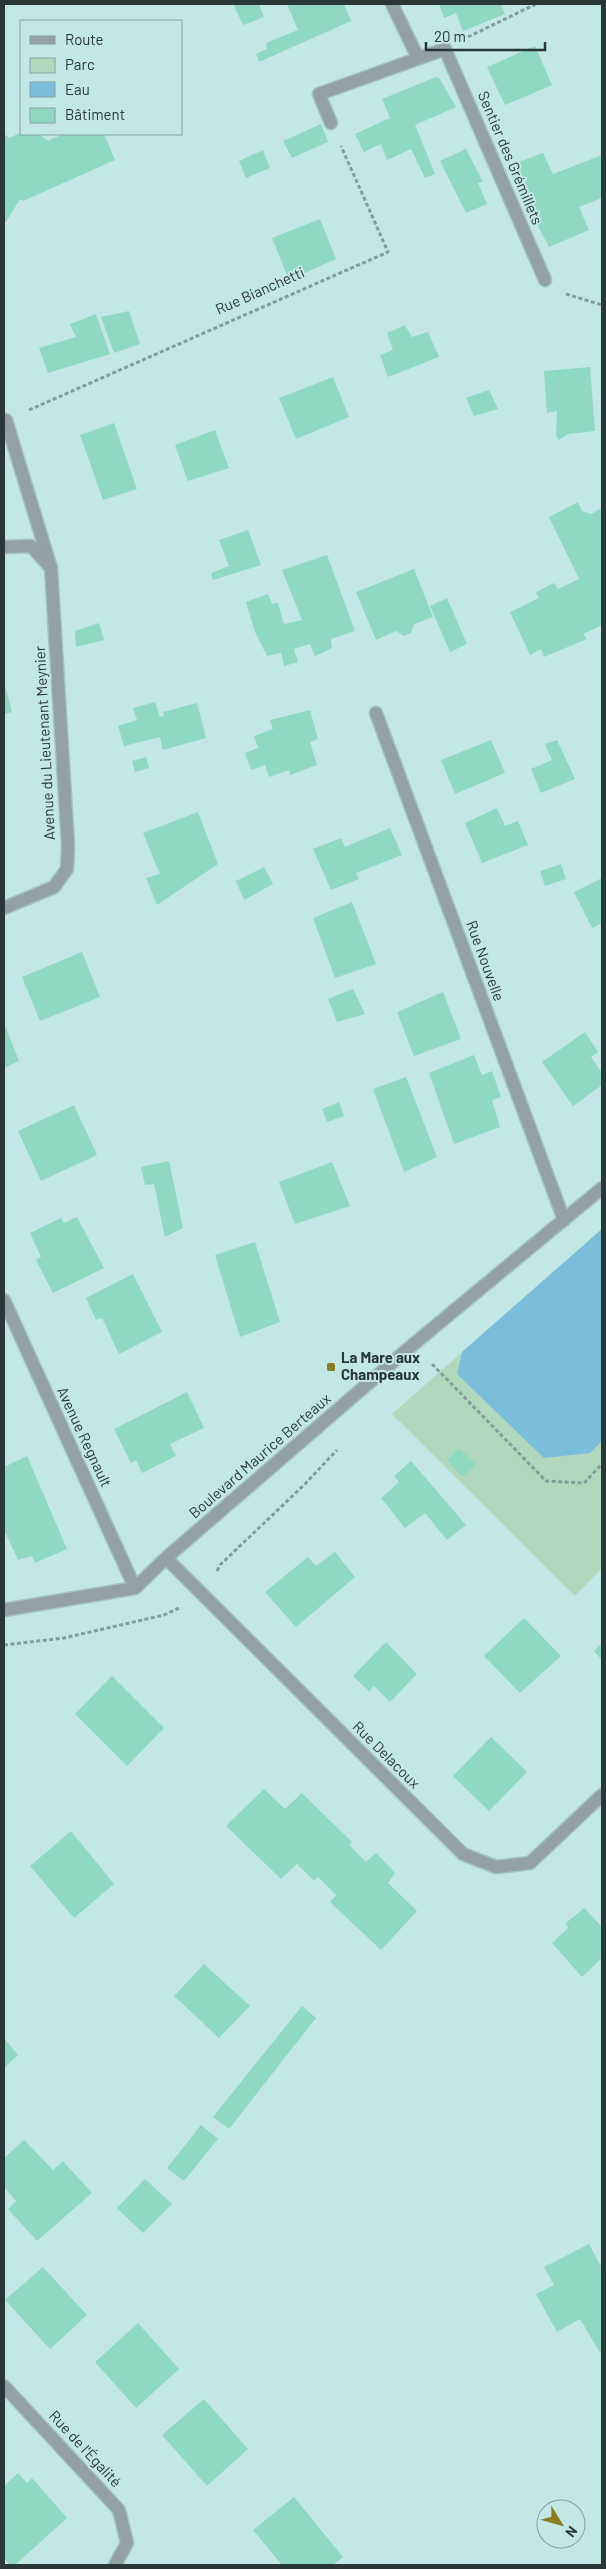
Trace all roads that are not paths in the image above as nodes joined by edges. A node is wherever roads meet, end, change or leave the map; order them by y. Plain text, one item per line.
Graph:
1 (392, 4) edge
2 (418, 58) junction
3 (331, 123) road end
4 (545, 280) road end
5 (6, 420) road end
6 (4, 547) edge
7 (51, 568) junction
8 (376, 713) dead end
9 (4, 908) edge
10 (602, 1188) edge
11 (564, 1220) junction
12 (4, 1300) edge
13 (166, 1558) junction
14 (136, 1588) junction
15 (4, 1610) edge
16 (602, 1795) edge
17 (4, 2386) edge
18 (115, 2565) edge

1 - 2 street
2 - 3 street
2 - 4 street, Sentier des Grémillets
5 - 7 street
6 - 7 street
7 - 9 street, Avenue du Lieutenant Meynier
8 - 11 street, Rue Nouvelle
10 - 11 street, Boulevard Maurice Berteaux
11 - 13 street, Boulevard Maurice Berteaux
12 - 14 street, Avenue Regnault
13 - 14 street, Boulevard Maurice Berteaux
13 - 16 street, Rue Delacoux
14 - 15 street
17 - 18 street, Rue de l'Égalité

